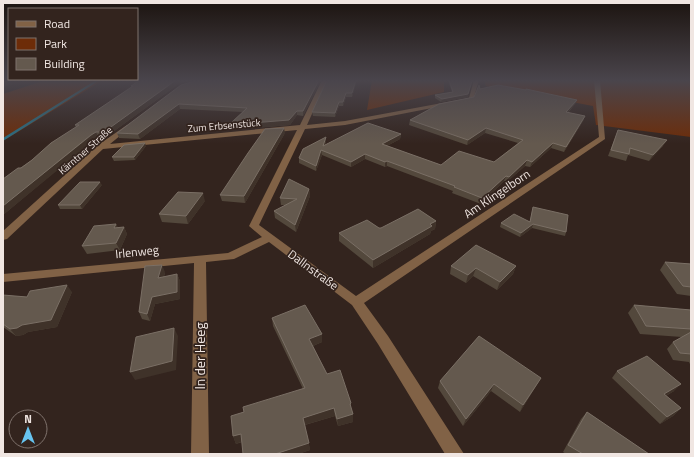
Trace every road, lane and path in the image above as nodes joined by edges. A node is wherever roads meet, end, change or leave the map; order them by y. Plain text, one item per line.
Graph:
1 (315, 101) edge
2 (459, 101) edge
3 (599, 101) edge
4 (136, 120) edge
5 (303, 128) junction
6 (101, 147) junction
7 (3, 237) edge
8 (269, 238) junction
9 (200, 259) junction
10 (3, 278) edge
11 (356, 302) junction
12 (200, 454) edge
13 (455, 454) edge

1 - 5 street, Dallnstraße
2 - 5 street, Zum Erbsenstück
3 - 11 street, Am Klingelborn
4 - 6 street, Kärntner Straße
5 - 6 street, Zum Erbsenstück
5 - 8 street, Dallnstraße
6 - 7 street, Kärntner Straße
8 - 9 street, Irlenweg
8 - 11 street, Dallnstraße
9 - 10 street, Irlenweg
9 - 12 street, In der Heeg
11 - 13 street, Dallnstraße

